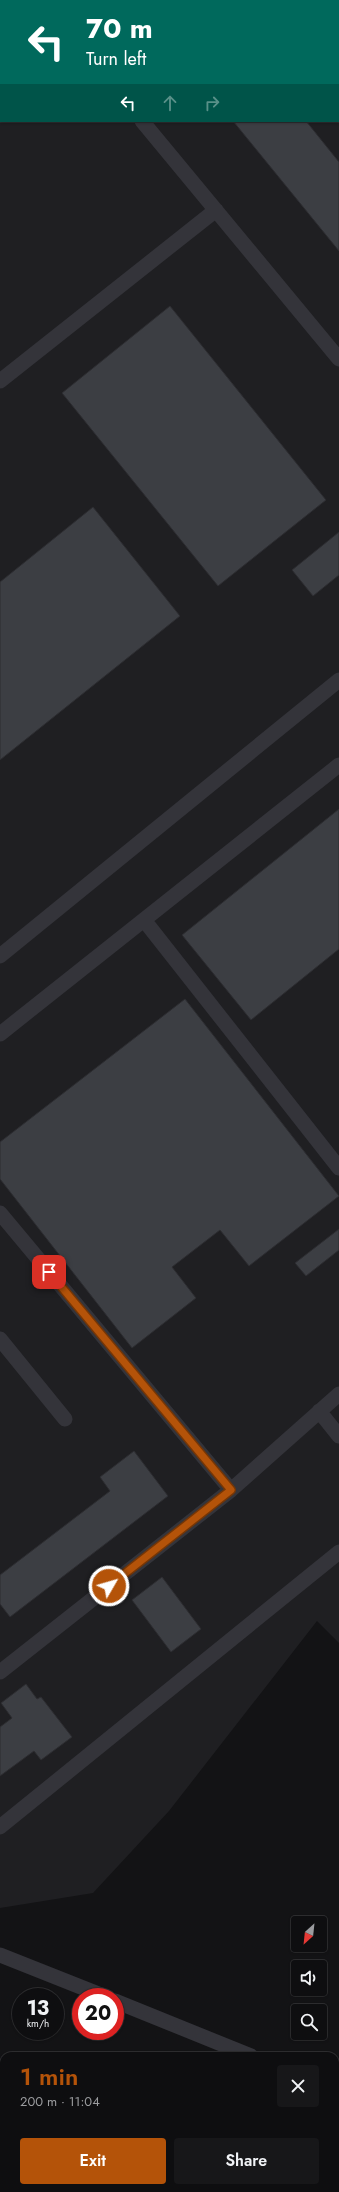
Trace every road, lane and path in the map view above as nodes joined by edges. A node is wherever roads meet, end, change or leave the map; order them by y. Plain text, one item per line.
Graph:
1 (143, 122) edge
2 (216, 210) junction
3 (339, 359) edge
4 (0, 381) edge
5 (339, 680) edge
6 (339, 765) edge
7 (144, 920) junction
8 (0, 956) edge
9 (0, 1034) edge
10 (339, 1168) edge
11 (0, 1213) edge
12 (0, 1339) edge
13 (339, 1394) edge
14 (319, 1411) junction
15 (65, 1420) dead end
16 (339, 1436) edge
17 (231, 1490) junction
18 (339, 1552) edge
19 (0, 1672) edge
20 (0, 1828) edge
21 (0, 1955) edge
22 (83, 1988) edge
23 (124, 2005) edge
24 (241, 2052) edge

1 - 2 street
2 - 3 street
2 - 4 street
5 - 8 street
6 - 7 street
7 - 9 street
7 - 10 street
11 - 17 street
12 - 15 street
13 - 14 street
14 - 16 street
14 - 17 street
17 - 19 street
18 - 20 street
21 - 22 street
23 - 24 street

